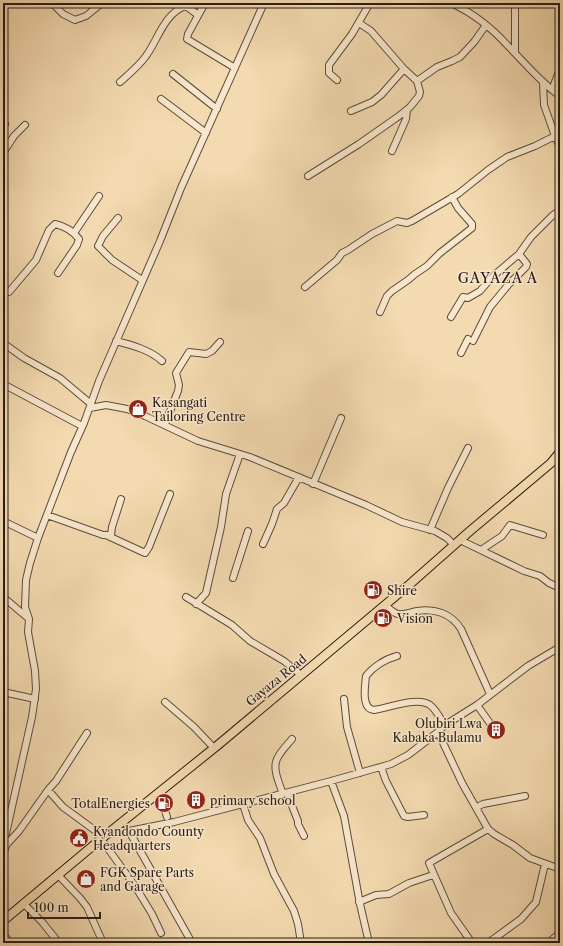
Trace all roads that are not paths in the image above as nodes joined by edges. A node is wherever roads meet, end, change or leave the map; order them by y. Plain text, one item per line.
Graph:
1 (52, 3) edge
2 (102, 3) edge
3 (205, 3) edge
4 (264, 3) edge
5 (370, 3) edge
6 (451, 3) edge
7 (515, 3) edge
8 (198, 15) junction
9 (358, 22) junction
10 (486, 25) junction
11 (516, 53) junction
12 (235, 68) junction
13 (404, 69) junction
14 (560, 69) edge
15 (173, 74) dead end
16 (337, 80) dead end
17 (417, 81) junction
18 (120, 82) dead end
19 (543, 83) junction
20 (552, 90) junction
21 (560, 96) edge
22 (161, 99) dead end
23 (217, 109) junction
24 (407, 110) junction
25 (351, 111) dead end
26 (25, 125) dead end
27 (206, 133) junction
28 (555, 136) junction
29 (560, 147) edge
30 (392, 151) dead end
31 (3, 154) edge
32 (308, 176) dead end
33 (99, 196) dead end
34 (452, 197) junction
35 (560, 214) edge
36 (118, 218) dead end
37 (74, 233) junction
38 (519, 254) junction
39 (58, 273) dead end
40 (142, 280) junction
41 (305, 287) dead end
42 (3, 292) edge
43 (380, 312) dead end
44 (451, 317) dead end
45 (116, 341) junction
46 (220, 342) dead end
47 (3, 343) edge
48 (461, 353) dead end
49 (162, 361) dead end
50 (3, 384) edge
51 (90, 406) junction
52 (342, 418) dead end
53 (165, 424) junction
54 (82, 426) junction
55 (468, 448) dead end
56 (560, 452) edge
57 (240, 454) junction
58 (299, 477) junction
59 (314, 484) junction
60 (170, 494) dead end
61 (121, 499) dead end
62 (47, 515) junction
63 (3, 521) edge
64 (430, 530) junction
65 (248, 531) dead end
66 (106, 535) junction
67 (543, 536) dead end
68 (38, 538) junction
69 (457, 543) junction
70 (263, 544) dead end
71 (481, 550) junction
72 (233, 578) dead end
73 (560, 588) edge
74 (3, 597) edge
75 (186, 597) dead end
76 (196, 604) junction
77 (385, 605) junction
78 (29, 619) junction
79 (560, 647) edge
80 (397, 656) dead end
81 (301, 675) junction
82 (3, 692) edge
83 (490, 694) junction
84 (35, 699) junction
85 (344, 699) dead end
86 (164, 702) dead end
87 (477, 704) junction
88 (445, 726) junction
89 (492, 726) dead end
90 (438, 732) junction
91 (87, 734) dead end
92 (292, 739) dead end
93 (214, 748) junction
94 (381, 767) junction
95 (360, 773) junction
96 (331, 781) junction
97 (48, 790) junction
98 (285, 793) junction
99 (525, 796) dead end
100 (154, 797) junction
101 (242, 804) junction
102 (477, 808) junction
103 (424, 814) dead end
104 (167, 817) dead end
105 (488, 829) junction
106 (112, 831) junction
107 (129, 831) junction
108 (304, 836) dead end
109 (103, 838) junction
110 (3, 847) edge
111 (3, 853) edge
112 (545, 864) junction
113 (560, 869) edge
114 (433, 875) junction
115 (58, 876) junction
116 (360, 902) junction
117 (23, 903) junction
118 (3, 921) edge
119 (161, 933) dead end
120 (560, 933) edge
121 (3, 934) edge
122 (10, 943) edge
123 (59, 943) edge
124 (103, 943) edge
125 (192, 943) edge
126 (301, 943) edge
127 (369, 943) edge
128 (472, 943) edge
129 (488, 943) edge
130 (548, 943) edge

1 - 2 street
3 - 8 street
4 - 12 street
5 - 9 street
6 - 10 street
7 - 11 street
8 - 12 street
8 - 18 street
9 - 13 street
9 - 16 street
10 - 11 street
10 - 17 street
11 - 19 street
12 - 23 street
13 - 17 street
13 - 25 street
14 - 20 street
15 - 23 street
17 - 24 street
19 - 20 street
19 - 28 street
20 - 21 street
22 - 27 street
23 - 27 street
24 - 30 street
24 - 32 street
26 - 31 street
27 - 40 street
28 - 29 street
28 - 34 street
33 - 37 street
34 - 41 street
34 - 43 street
35 - 38 street
36 - 40 street
37 - 39 street
37 - 42 street
38 - 44 street
38 - 48 street
40 - 45 street
45 - 49 street
45 - 51 street
46 - 53 street
47 - 51 street
50 - 54 street
51 - 53 street
51 - 54 street
52 - 59 street
53 - 57 street
54 - 62 street
55 - 64 street
56 - 69 main road, Gayaza Road
57 - 58 street
57 - 76 street
58 - 59 street
58 - 70 street
59 - 64 street
60 - 66 street
61 - 66 street
62 - 66 street
62 - 68 street
63 - 68 street
64 - 69 street
65 - 72 street
67 - 71 street
68 - 78 street
69 - 71 street
69 - 77 main road, Gayaza Road
71 - 73 street
74 - 78 street
75 - 76 street
76 - 81 street
77 - 81 main road, Gayaza Road
77 - 83 street
78 - 84 street
79 - 83 street
80 - 88 street
81 - 93 main road, Gayaza Road
82 - 84 street
83 - 87 street
84 - 110 street
85 - 95 street
86 - 93 street
87 - 88 street
87 - 89 street
88 - 90 street
90 - 94 street
90 - 102 street
91 - 97 street
92 - 98 street
93 - 100 main road, Gayaza Road
94 - 95 street
94 - 103 street
95 - 96 street
96 - 98 street
96 - 116 street
97 - 109 street
97 - 111 street
98 - 101 street
98 - 108 street
99 - 102 street
100 - 104 street
100 - 106 main road, Gayaza Road
101 - 107 street
101 - 126 street
102 - 105 street
105 - 112 street
105 - 114 street
106 - 107 street
106 - 109 main road, Gayaza Road
107 - 125 street
109 - 115 main road, Gayaza Road
109 - 119 street
112 - 113 street
112 - 129 street
114 - 116 street
114 - 128 street
115 - 117 main road, Gayaza Road
115 - 124 street
116 - 127 street
117 - 118 main road, Gayaza Road
117 - 123 street
120 - 130 street
121 - 122 street

